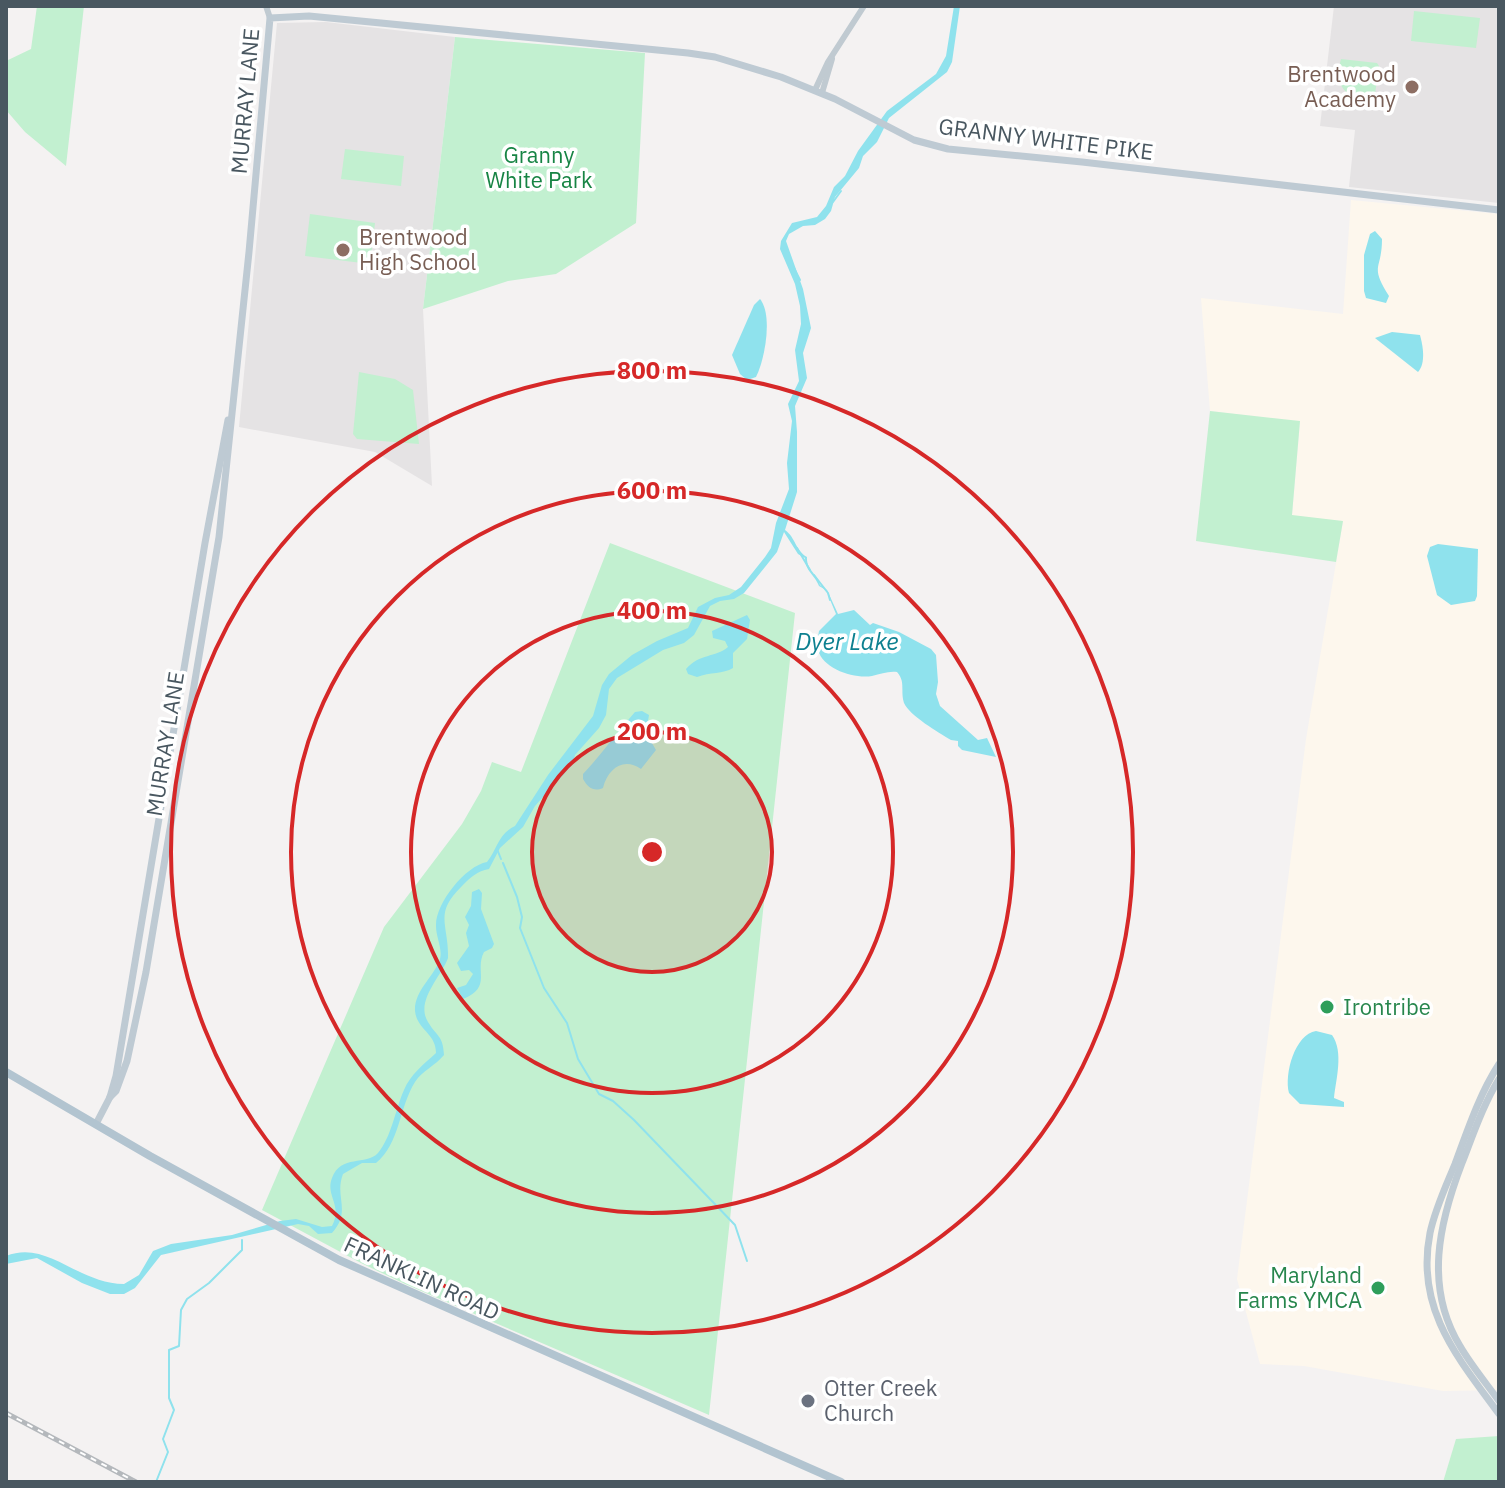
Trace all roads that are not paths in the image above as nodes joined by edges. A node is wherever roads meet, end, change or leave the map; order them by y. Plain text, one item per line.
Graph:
1 (266, 6) edge
2 (864, 6) edge
3 (270, 18) junction
4 (819, 91) junction
5 (1499, 210) edge
6 (234, 391) junction
7 (1499, 1064) edge
8 (6, 1072) edge
9 (1499, 1079) edge
10 (110, 1097) junction
11 (96, 1124) junction
12 (1456, 1171) junction
13 (1430, 1233) junction
14 (1439, 1235) junction
15 (1447, 1317) junction
16 (1438, 1320) junction
17 (1459, 1353) junction
18 (1499, 1401) edge
19 (1499, 1414) edge
20 (841, 1482) edge

1 - 3 street, MURRAY LANE
2 - 4 street
3 - 4 main road, GRANNY WHITE PIKE
3 - 6 main road, MURRAY LANE
4 - 5 main road, GRANNY WHITE PIKE
6 - 10 main road, MURRAY LANE
6 - 10 main road, MURRAY LANE
7 - 12 main road
8 - 11 main road, FRANKLIN ROAD
9 - 12 main road
10 - 11 main road, MURRAY LANE
11 - 20 main road, FRANKLIN ROAD
12 - 13 main road
12 - 14 main road
13 - 14 main road
13 - 16 main road
14 - 15 main road
15 - 16 main road
15 - 17 main road
16 - 17 main road
17 - 18 main road
17 - 19 main road

